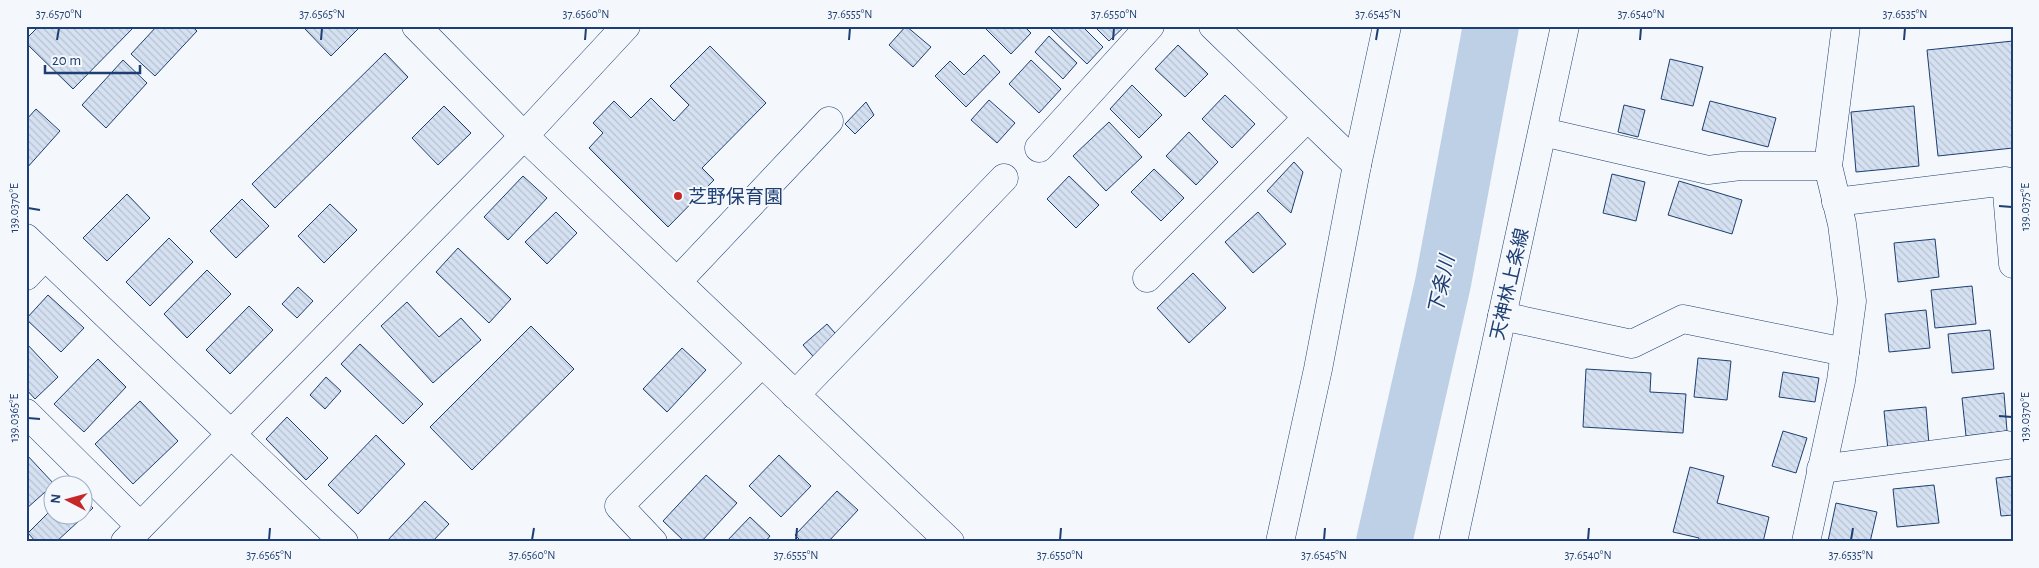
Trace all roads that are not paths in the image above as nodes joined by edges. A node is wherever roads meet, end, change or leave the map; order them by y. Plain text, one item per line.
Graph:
1 (416, 26) edge
2 (626, 26) edge
3 (1150, 26) edge
4 (1213, 26) edge
5 (1387, 26) edge
6 (1565, 26) edge
7 (1846, 26) edge
8 (1308, 118) junction
9 (829, 122) dead end
10 (1544, 132) junction
11 (524, 136) junction
12 (1040, 148) dead end
13 (1357, 165) junction
14 (1828, 166) junction
15 (1004, 178) dead end
16 (1836, 202) junction
17 (35, 247) edge
18 (2013, 264) edge
19 (26, 276) edge
20 (1147, 278) dead end
21 (677, 282) junction
22 (1502, 316) junction
23 (1845, 352) junction
24 (762, 363) junction
25 (795, 395) junction
26 (26, 413) edge
27 (231, 433) junction
28 (2007, 445) dead end
29 (1821, 469) junction
30 (132, 534) edge
31 (344, 542) edge
32 (653, 542) edge
33 (950, 542) edge
34 (1280, 542) edge
35 (1453, 542) edge
36 (1806, 542) edge

1 - 11 street
2 - 11 street
3 - 12 street
4 - 8 street
5 - 13 street
6 - 10 street, 天神林上条線
7 - 14 street
8 - 13 street
8 - 20 street
9 - 21 street
10 - 14 street
10 - 22 street, 天神林上条線
11 - 21 street
11 - 27 street
13 - 34 street
14 - 16 street
15 - 25 street
16 - 18 street
16 - 23 street
17 - 19 street
17 - 27 street
21 - 24 street
22 - 23 street
22 - 35 street, 天神林上条線
23 - 29 street
24 - 25 street
24 - 32 street
25 - 33 street
26 - 30 street
27 - 30 street
27 - 31 street
28 - 29 street
29 - 36 street

